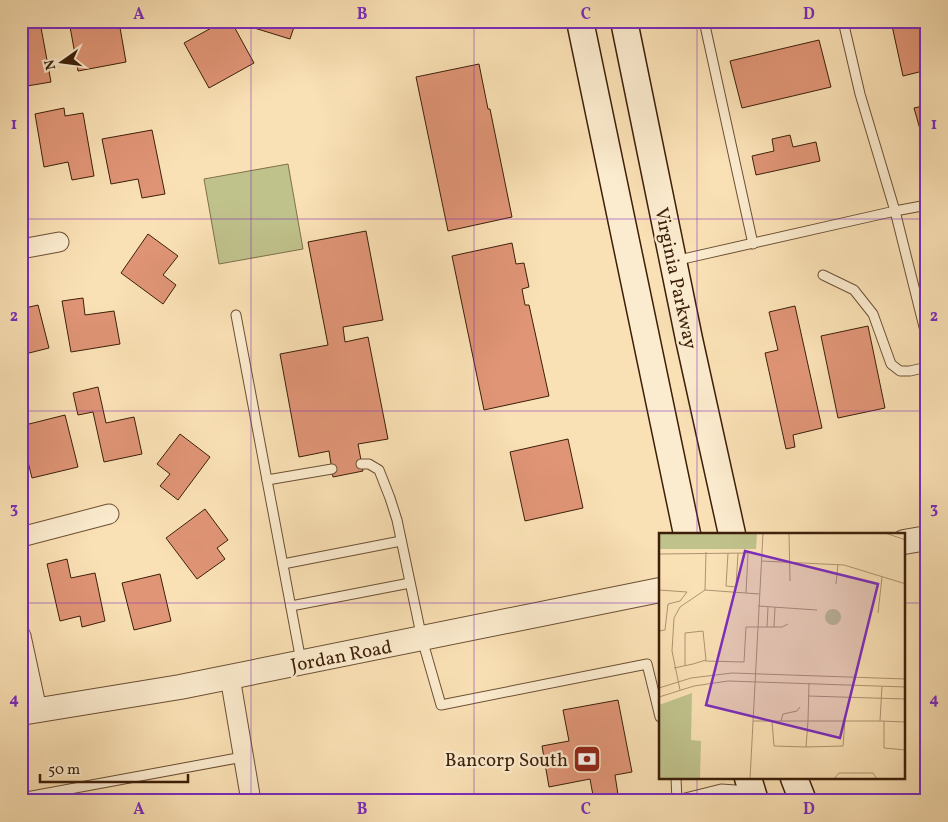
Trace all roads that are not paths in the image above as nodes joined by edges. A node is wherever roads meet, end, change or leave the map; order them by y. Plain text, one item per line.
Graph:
1 (580, 21) edge
2 (624, 21) edge
3 (704, 21) edge
4 (844, 21) edge
5 (927, 205) edge
6 (895, 212) junction
7 (58, 242) dead end
8 (753, 244) junction
9 (21, 249) edge
10 (674, 261) junction
11 (823, 275) dead end
12 (236, 315) dead end
13 (927, 339) edge
14 (927, 367) edge
15 (362, 464) dead end
16 (332, 469) dead end
17 (267, 480) junction
18 (109, 514) dead end
19 (686, 533) edge
20 (732, 533) edge
21 (21, 537) edge
22 (927, 538) edge
23 (402, 540) junction
24 (906, 542) edge
25 (283, 564) junction
26 (410, 582) junction
27 (659, 590) edge
28 (291, 606) junction
29 (21, 636) edge
30 (422, 639) junction
31 (302, 662) junction
32 (230, 677) junction
33 (29, 712) edge
34 (659, 713) edge
35 (243, 757) junction
36 (676, 780) edge
37 (795, 780) edge
38 (751, 790) edge
39 (21, 798) edge
40 (251, 801) edge
41 (677, 801) edge
42 (803, 801) edge

1 - 19 main road
2 - 10 main road, Virginia Parkway
3 - 8 lane
4 - 6 lane
5 - 6 lane
6 - 8 lane
6 - 13 lane
7 - 9 street
8 - 10 lane
10 - 20 main road, Virginia Parkway
11 - 14 lane
12 - 17 lane
15 - 23 lane
16 - 17 lane
17 - 25 lane
18 - 21 street
22 - 24 street
23 - 25 lane
23 - 26 lane
25 - 28 lane
26 - 28 lane
26 - 30 lane
27 - 30 street, Jordan Road
28 - 31 lane
29 - 33 street
30 - 31 street, Jordan Road
30 - 34 lane
31 - 32 street, Jordan Road
32 - 33 street, Jordan Road
32 - 35 street
35 - 39 lane
35 - 40 street
36 - 41 lane
37 - 42 main road
38 - 41 lane

